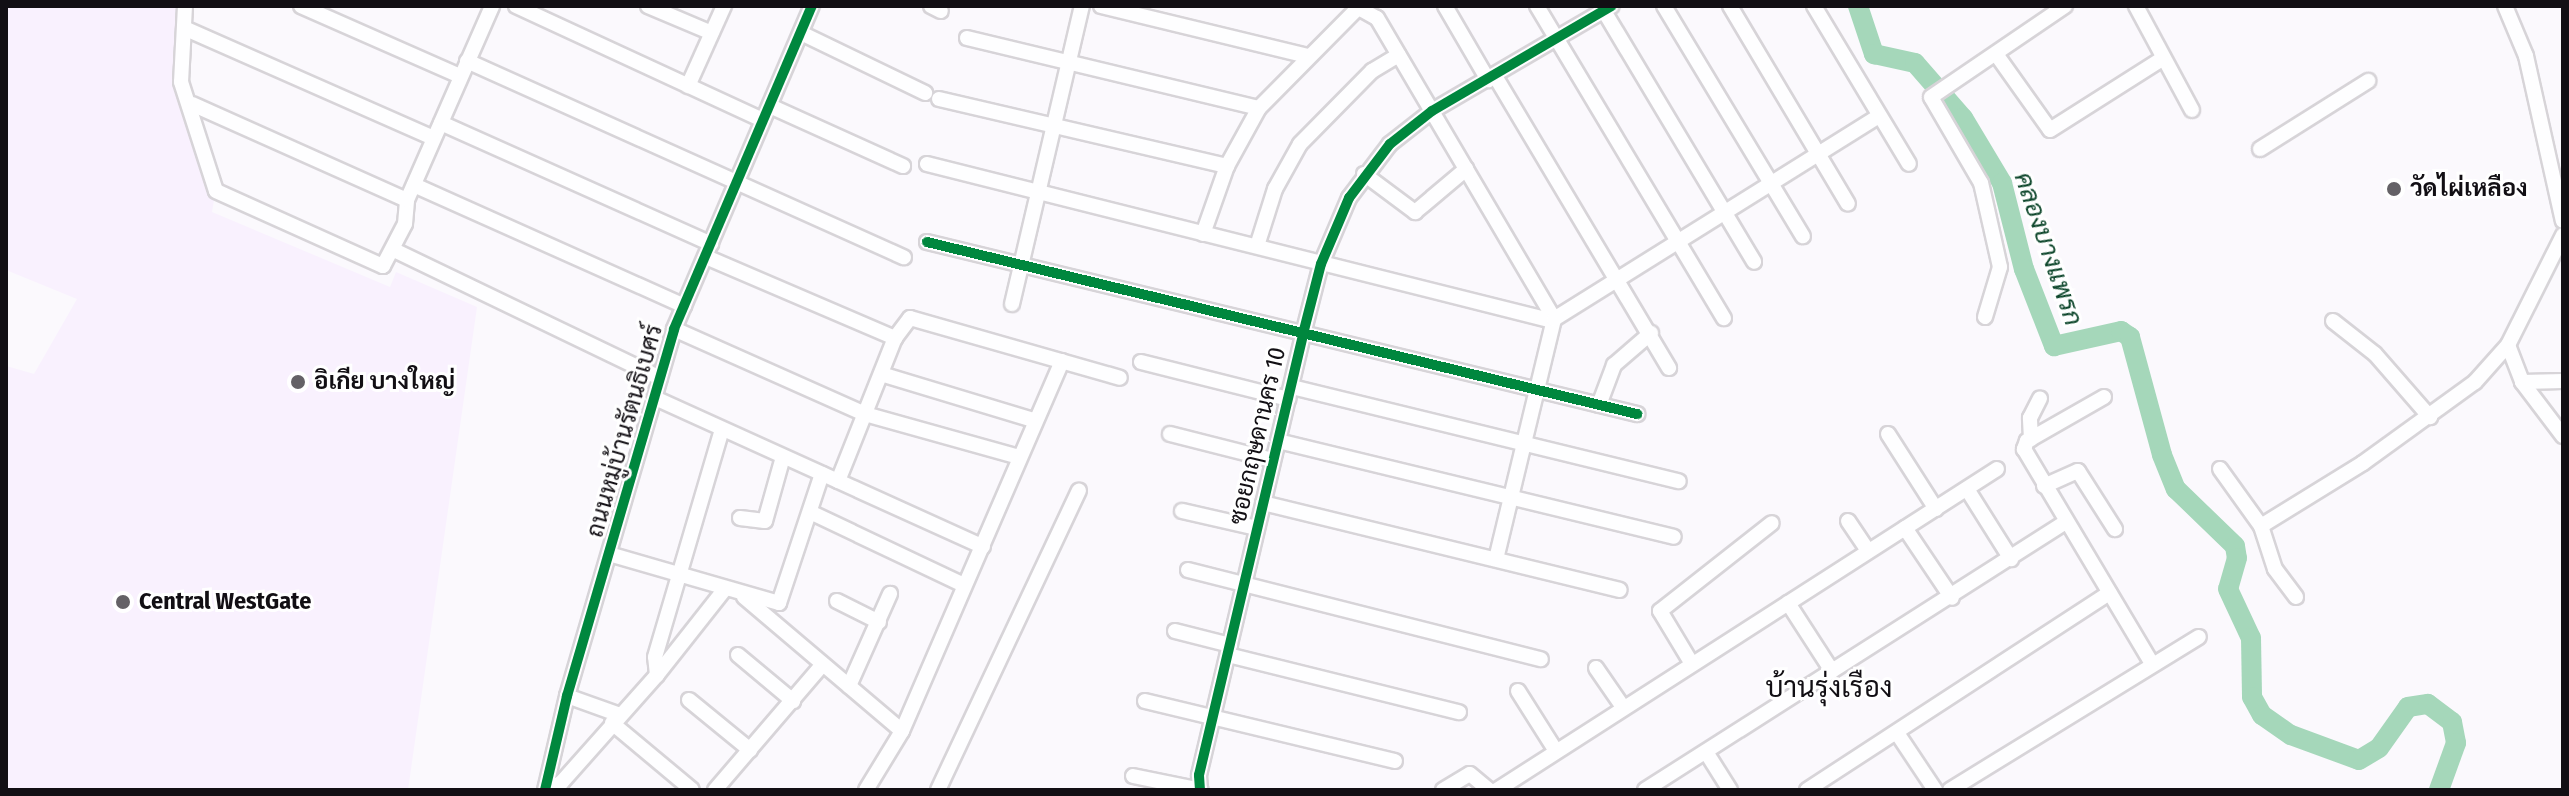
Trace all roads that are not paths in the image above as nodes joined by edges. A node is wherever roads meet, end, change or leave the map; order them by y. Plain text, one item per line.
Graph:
1 (185, 6) edge
2 (301, 6) edge
3 (492, 6) edge
4 (516, 6) edge
5 (648, 6) edge
6 (724, 6) edge
7 (812, 6) edge
8 (1101, 6) edge
9 (1357, 6) edge
10 (1445, 6) edge
11 (1537, 6) edge
12 (1664, 6) edge
13 (1730, 6) edge
14 (1814, 6) edge
15 (2065, 6) edge
16 (2136, 6) edge
17 (2505, 6) edge
18 (1078, 7) edge
19 (1606, 8) edge
20 (184, 28) junction
21 (712, 33) junction
22 (801, 33) junction
23 (967, 38) dead end
24 (1558, 39) junction
25 (1996, 54) junction
26 (1399, 55) junction
27 (1307, 56) junction
28 (2162, 59) junction
29 (467, 61) junction
30 (1069, 62) junction
31 (460, 76) junction
32 (1492, 78) junction
33 (2368, 81) dead end
34 (688, 86) junction
35 (192, 104) junction
36 (1259, 108) junction
37 (2192, 110) dead end
38 (1432, 111) junction
39 (766, 113) junction
40 (1879, 116) junction
41 (441, 123) junction
42 (1053, 126) junction
43 (433, 138) junction
44 (2260, 149) dead end
45 (1820, 155) junction
46 (927, 164) dead end
47 (1909, 164) dead end
48 (903, 166) dead end
49 (1227, 166) junction
50 (1466, 169) junction
51 (1364, 174) junction
52 (739, 184) junction
53 (414, 185) junction
54 (1771, 185) junction
55 (1039, 194) junction
56 (407, 200) junction
57 (1848, 204) dead end
58 (1725, 212) junction
59 (2563, 221) edge
60 (1203, 234) junction
61 (2563, 235) edge
62 (1803, 236) dead end
63 (1678, 240) junction
64 (927, 242) dead end
65 (1257, 246) junction
66 (394, 250) junction
67 (709, 250) junction
68 (904, 257) dead end
69 (1754, 262) dead end
70 (1321, 264) junction
71 (1021, 265) junction
72 (1616, 277) junction
73 (1012, 304) dead end
74 (684, 306) junction
75 (1985, 317) dead end
76 (1724, 318) dead end
77 (1554, 320) junction
78 (2333, 321) dead end
79 (674, 329) junction
80 (1651, 333) junction
81 (1303, 334) junction
82 (895, 338) junction
83 (2508, 345) junction
84 (1062, 361) junction
85 (1141, 362) dead end
86 (1669, 368) dead end
87 (881, 374) junction
88 (660, 378) junction
89 (1120, 378) dead end
90 (2563, 381) edge
91 (2522, 382) junction
92 (1533, 390) junction
93 (1290, 393) junction
94 (2104, 397) dead end
95 (655, 398) junction
96 (2040, 398) dead end
97 (1599, 405) junction
98 (865, 414) junction
99 (1637, 414) dead end
100 (2430, 417) junction
101 (1033, 420) junction
102 (722, 430) junction
103 (1170, 434) dead end
104 (1888, 434) dead end
105 (2563, 436) edge
106 (2031, 439) junction
107 (1278, 441) junction
108 (1520, 444) junction
109 (783, 457) junction
110 (1019, 457) junction
111 (1273, 460) junction
112 (1997, 469) dead end
113 (2220, 469) dead end
114 (822, 474) junction
115 (838, 481) junction
116 (1679, 481) dead end
117 (2044, 486) junction
118 (1967, 489) junction
119 (1079, 491) dead end
120 (1509, 497) junction
121 (1263, 503) junction
122 (1936, 509) junction
123 (1182, 511) dead end
124 (810, 512) junction
125 (740, 518) dead end
126 (1848, 521) dead end
127 (2066, 522) junction
128 (1772, 523) dead end
129 (2261, 526) junction
130 (1257, 528) junction
131 (1905, 528) junction
132 (2115, 529) dead end
133 (1674, 537) dead end
134 (983, 547) junction
135 (1868, 551) junction
136 (609, 554) junction
137 (1496, 559) junction
138 (2011, 559) junction
139 (1188, 570) dead end
140 (681, 574) junction
141 (1243, 583) junction
142 (964, 585) junction
143 (1620, 590) dead end
144 (732, 591) junction
145 (2109, 593) junction
146 (890, 594) dead end
147 (2296, 597) dead end
148 (1952, 598) junction
149 (837, 601) dead end
150 (1788, 603) junction
151 (879, 622) junction
152 (1175, 631) dead end
153 (2199, 637) dead end
154 (1229, 650) junction
155 (738, 655) dead end
156 (1541, 659) dead end
157 (2151, 662) junction
158 (1692, 664) junction
159 (822, 665) junction
160 (1596, 668) dead end
161 (1832, 671) junction
162 (657, 675) junction
163 (849, 686) junction
164 (1518, 691) dead end
165 (567, 696) junction
166 (689, 700) dead end
167 (793, 701) junction
168 (1145, 701) dead end
169 (1623, 707) junction
170 (1459, 712) dead end
171 (1212, 716) junction
172 (616, 719) junction
173 (902, 731) junction
174 (1897, 733) junction
175 (750, 750) junction
176 (1556, 751) junction
177 (1706, 752) junction
178 (1395, 761) dead end
179 (1133, 776) dead end
180 (1196, 787) edge
181 (546, 790) edge
182 (692, 790) edge
183 (715, 790) edge
184 (866, 790) edge
185 (938, 790) edge
186 (1443, 790) edge
187 (1489, 790) edge
188 (1497, 790) edge
189 (1645, 790) edge
190 (1730, 790) edge
191 (1807, 790) edge
192 (1935, 790) edge
193 (1950, 790) edge

1 - 20 street
2 - 31 street
3 - 29 street
4 - 34 street
5 - 21 street
6 - 21 street
7 - 22 street, ถนนหมู่บ้านรัตนธิเบศร์
8 - 27 street
9 - 26 street
9 - 27 street
10 - 32 street
11 - 24 street
12 - 54 street
13 - 45 street
14 - 40 street
15 - 25 street
16 - 28 street
17 - 59 street
18 - 30 street
19 - 24 street, ซอยกฤษดานคร 10
19 - 58 street
20 - 35 street
20 - 43 street
21 - 34 street
22 - 39 street, ถนนหมู่บ้านรัตนธิเบศร์
22 - 42 street
23 - 30 street
24 - 32 street, ซอยกฤษดานคร 10
24 - 63 street
25 - 28 street
25 - 75 street
26 - 38 street
26 - 65 street
27 - 36 street
28 - 37 street
29 - 31 street
29 - 52 street
30 - 36 street
30 - 42 street
31 - 41 street
32 - 38 street, ซอยกฤษดานคร 10
32 - 72 street
33 - 44 street
34 - 39 street
35 - 56 street
35 - 66 street
36 - 49 street
38 - 50 street
38 - 51 street, ซอยกฤษดานคร 10
39 - 48 street
39 - 52 street, ถนนหมู่บ้านรัตนธิเบศร์
40 - 45 street
40 - 47 street
41 - 43 street
41 - 67 street
42 - 49 street
42 - 55 street
43 - 53 street
45 - 54 street
45 - 57 street
46 - 55 street
49 - 60 street
50 - 51 street
50 - 77 street
51 - 70 street, ซอยกฤษดานคร 10
52 - 67 street, ถนนหมู่บ้านรัตนธิเบศร์
52 - 68 street
53 - 56 street
53 - 74 street
54 - 58 street
54 - 62 street
55 - 60 street
55 - 71 street
56 - 66 street
58 - 63 street
58 - 69 street
60 - 65 street
61 - 83 street
63 - 72 street
63 - 76 street
64 - 71 street
65 - 70 street
66 - 88 street
67 - 74 street, ถนนหมู่บ้านรัตนธิเบศร์
67 - 82 street
70 - 77 street
70 - 81 street, ซอยกฤษดานคร 10
71 - 73 street
71 - 81 street
72 - 77 street
72 - 80 street
74 - 79 street, ถนนหมู่บ้านรัตนธิเบศร์
77 - 92 street
78 - 100 street
79 - 88 street, ถนนหมู่บ้านรัตนธิเบศร์
79 - 98 street
80 - 86 street
80 - 97 street
81 - 92 street
81 - 93 street, ซอยกฤษดานคร 10
82 - 84 street
82 - 87 street
83 - 91 street
83 - 100 street
84 - 89 street
84 - 101 street
85 - 93 street
87 - 98 street
87 - 101 street
88 - 95 street, ถนนหมู่บ้านรัตนธิเบศร์
90 - 91 street
91 - 105 street
92 - 97 street
92 - 108 street
93 - 107 street, ซอยกฤษดานคร 10
93 - 108 street
94 - 106 street
95 - 102 street
95 - 136 street, ถนนหมู่บ้านรัตนธิเบศร์
96 - 106 street
97 - 99 street
98 - 110 street
98 - 115 street
100 - 129 street
101 - 110 street
102 - 109 street
102 - 140 street
103 - 111 street
104 - 122 street
106 - 117 street
107 - 111 street, ซอยกฤษดานคร 10
107 - 120 street
108 - 116 street
108 - 120 street
109 - 114 street
109 - 125 street
110 - 134 street
111 - 121 street, ซอยกฤษดานคร 10
112 - 118 street
113 - 129 street
114 - 115 street
114 - 124 street
115 - 134 street
117 - 127 street
117 - 132 street
118 - 122 street
118 - 138 street
119 - 185 street
120 - 133 street
120 - 137 street
121 - 130 street, ซอยกฤษดานคร 10
121 - 137 street
122 - 131 street
123 - 130 street
124 - 142 street
124 - 144 street
126 - 135 street
127 - 138 street
127 - 145 street
128 - 158 street
129 - 147 street
130 - 141 street, ซอยกฤษดานคร 10
131 - 135 street
131 - 148 street
134 - 142 street
135 - 150 street
136 - 140 street
136 - 165 street, ถนนหมู่บ้านรัตนธิเบศร์
137 - 143 street
138 - 148 street
139 - 141 street
140 - 144 street
140 - 162 street
141 - 154 street, ซอยกฤษดานคร 10
141 - 156 street
142 - 173 street
144 - 159 street
144 - 162 street
145 - 157 street
145 - 174 street
146 - 151 street
148 - 161 street
149 - 151 street
150 - 158 street
150 - 161 street
151 - 163 street
152 - 154 street
153 - 157 street
154 - 170 street
154 - 171 street, ซอยกฤษดานคร 10
155 - 167 street
157 - 193 street
158 - 169 street
159 - 163 street
159 - 167 street
160 - 169 street
161 - 177 street
162 - 172 street
163 - 173 street
164 - 176 street
165 - 172 street
165 - 181 street, ถนนหมู่บ้านรัตนธิเบศร์
166 - 175 street
167 - 175 street
168 - 171 street
169 - 176 street
171 - 178 street
171 - 180 street, ซอยกฤษดานคร 10
172 - 181 street
172 - 182 street
173 - 184 street
174 - 191 street
174 - 192 street
175 - 183 street
176 - 188 street
177 - 189 street
177 - 190 street
179 - 180 street
186 - 187 street

